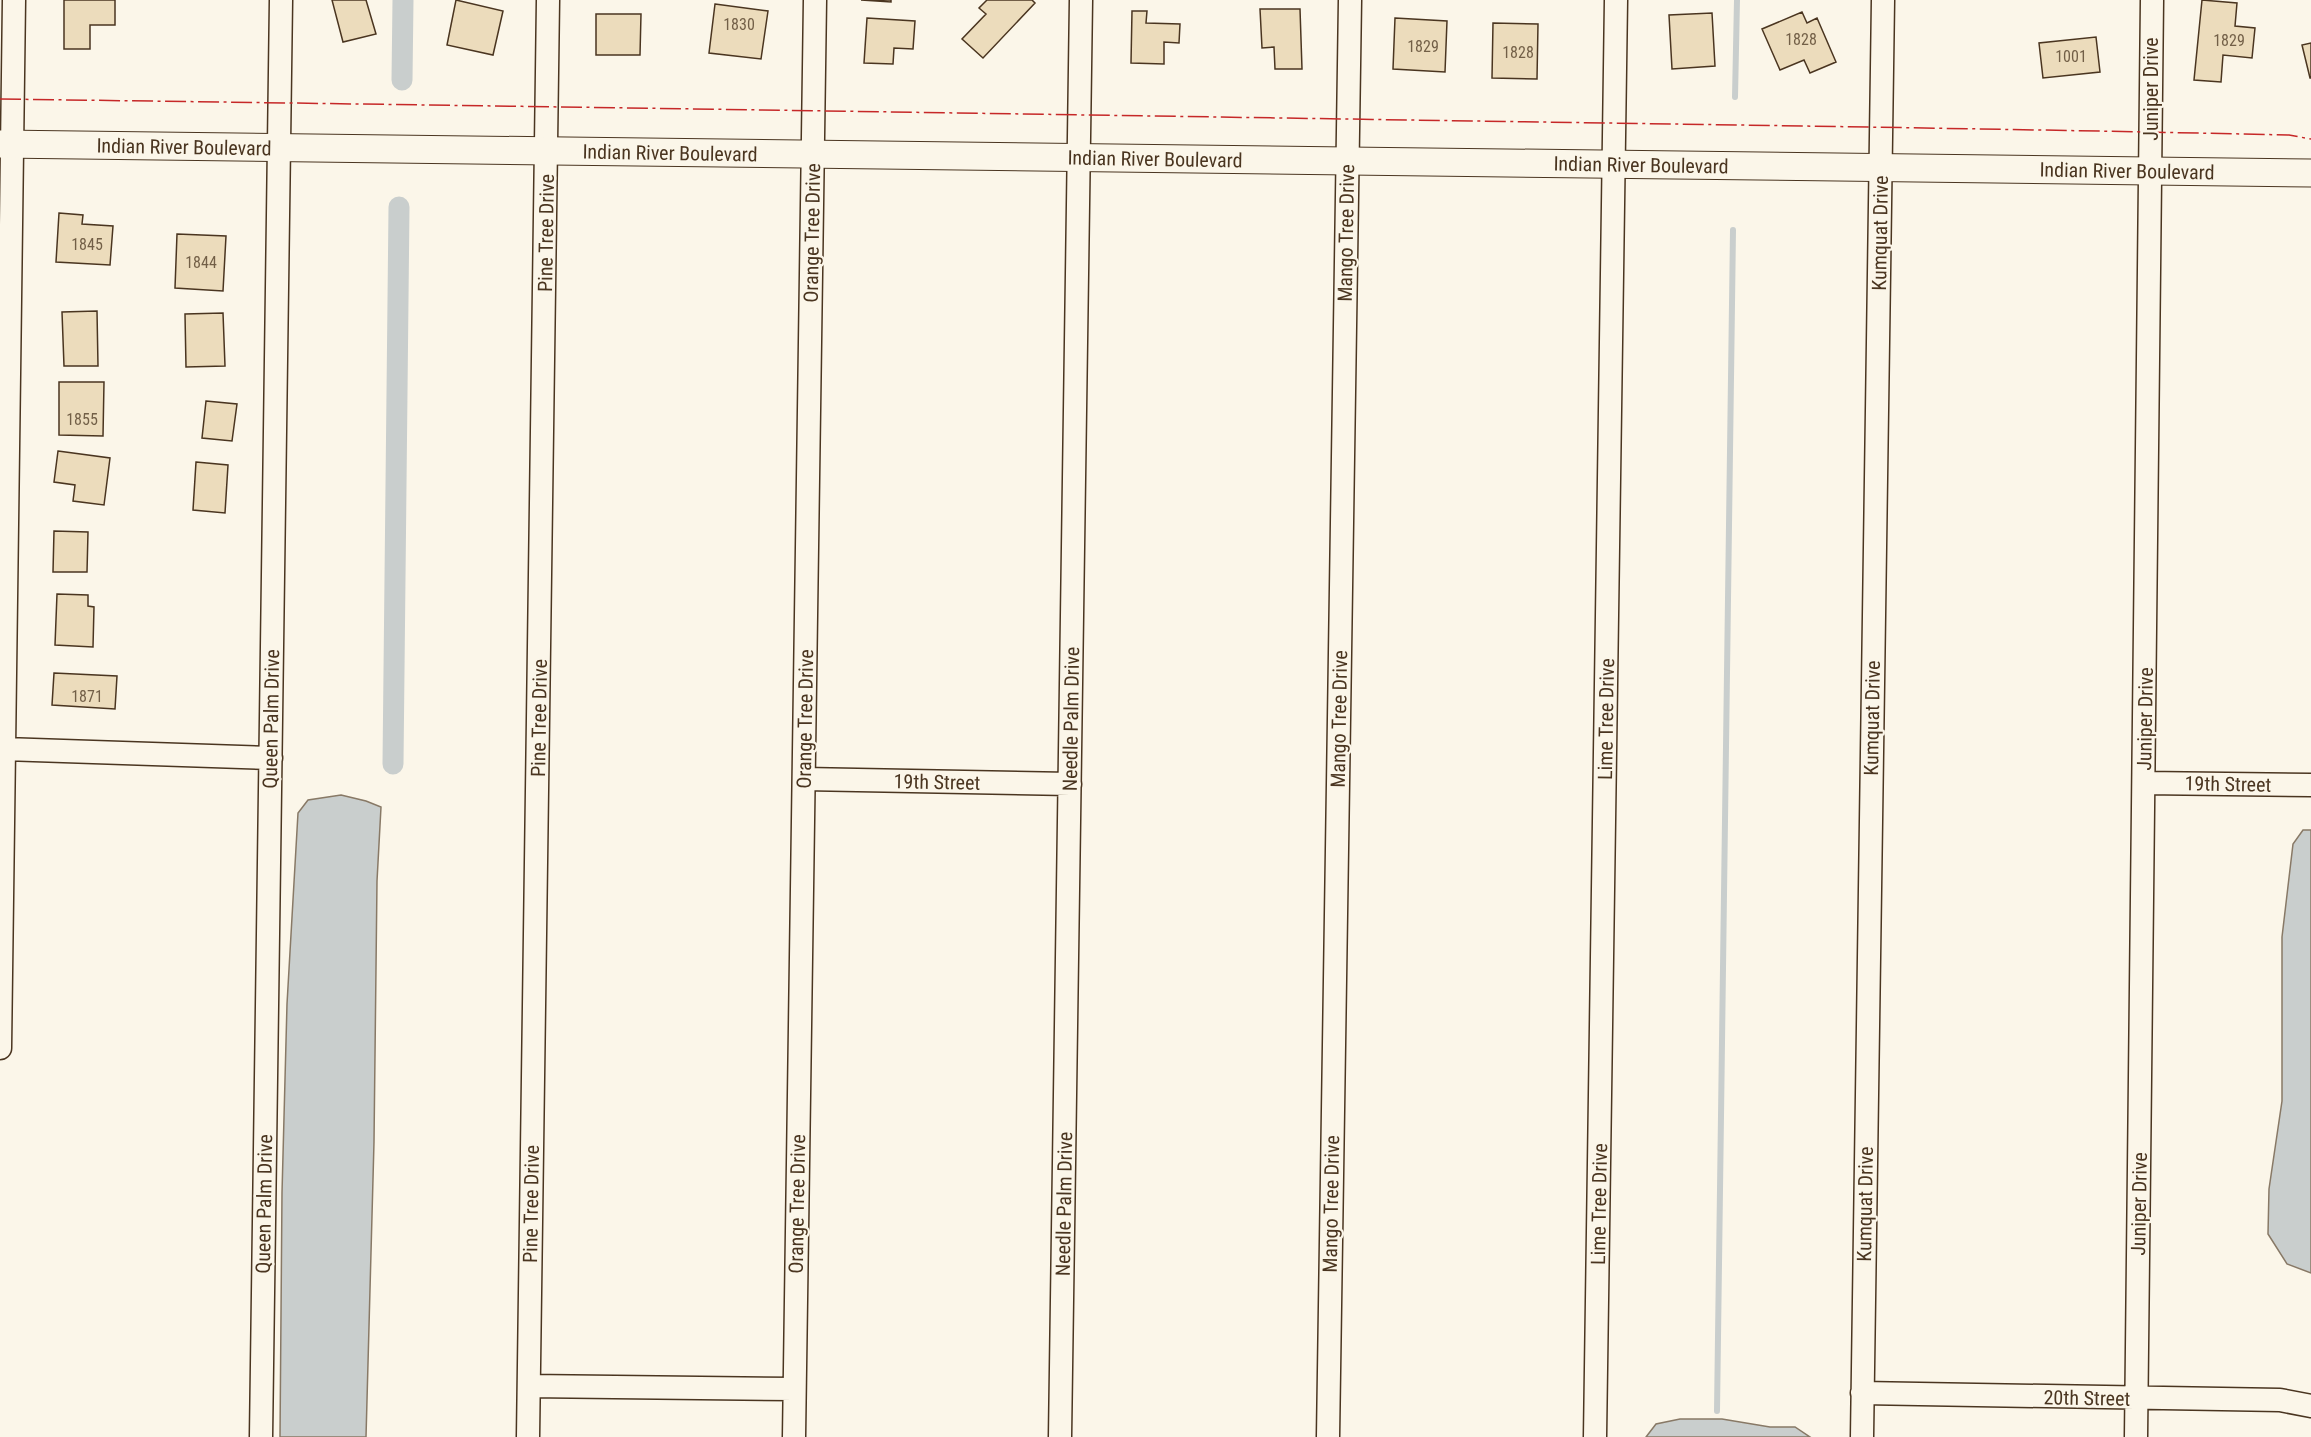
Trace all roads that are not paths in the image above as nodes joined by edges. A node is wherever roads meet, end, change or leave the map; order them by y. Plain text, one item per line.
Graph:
1 (14, 0) edge
2 (281, 0) edge
3 (548, 0) edge
4 (815, 0) edge
5 (1081, 0) edge
6 (1350, 0) edge
7 (1616, 0) edge
8 (1883, 0) edge
9 (2152, 0) edge
10 (7, 144) edge
11 (280, 148) junction
12 (547, 151) junction
13 (813, 154) junction
14 (1079, 158) junction
15 (1347, 161) junction
16 (1614, 165) junction
17 (1881, 168) junction
18 (2151, 172) junction
19 (2311, 173) edge
20 (4, 749) junction
21 (271, 758) junction
22 (804, 780) junction
23 (2144, 783) junction
24 (1070, 784) junction
25 (2311, 785) edge
26 (0, 1048) edge
27 (529, 1386) junction
28 (794, 1389) junction
29 (1862, 1393) junction
30 (2136, 1399) junction
31 (2311, 1406) edge
32 (261, 1437) edge
33 (528, 1437) edge
34 (794, 1437) edge
35 (1060, 1437) edge
36 (1328, 1437) edge
37 (1595, 1437) edge
38 (1862, 1437) edge
39 (2136, 1437) edge

1 - 10 street
2 - 11 street, Queen Palm Drive
3 - 12 street, Pine Tree Drive
4 - 13 street, Orange Tree Drive
5 - 14 street, Needle Palm Drive
6 - 15 street, Mango Tree Drive
7 - 16 street, Lime Tree Drive
8 - 17 street, Kumquat Drive
9 - 18 street, Juniper Drive
10 - 11 main road, Indian River Boulevard
10 - 20 street
11 - 12 main road, Indian River Boulevard
11 - 21 street, Queen Palm Drive
12 - 13 main road, Indian River Boulevard
12 - 27 street, Pine Tree Drive
13 - 14 main road, Indian River Boulevard
13 - 22 street, Orange Tree Drive
14 - 15 main road, Indian River Boulevard
14 - 24 street, Needle Palm Drive
15 - 16 main road, Indian River Boulevard
15 - 36 street, Mango Tree Drive
16 - 17 main road, Indian River Boulevard
16 - 37 street, Lime Tree Drive
17 - 18 main road, Indian River Boulevard
17 - 29 street, Kumquat Drive
18 - 19 main road, Indian River Boulevard
18 - 23 street, Juniper Drive
20 - 21 street
20 - 26 street
21 - 32 street, Queen Palm Drive
22 - 24 street, 19th Street
22 - 28 street, Orange Tree Drive
23 - 25 street, 19th Street
23 - 30 street, Juniper Drive
24 - 35 street, Needle Palm Drive
27 - 28 street
27 - 33 street, Pine Tree Drive
28 - 34 street, Orange Tree Drive
29 - 30 street, 20th Street
29 - 38 street, Kumquat Drive
30 - 31 street, 20th Street
30 - 39 street, Juniper Drive

